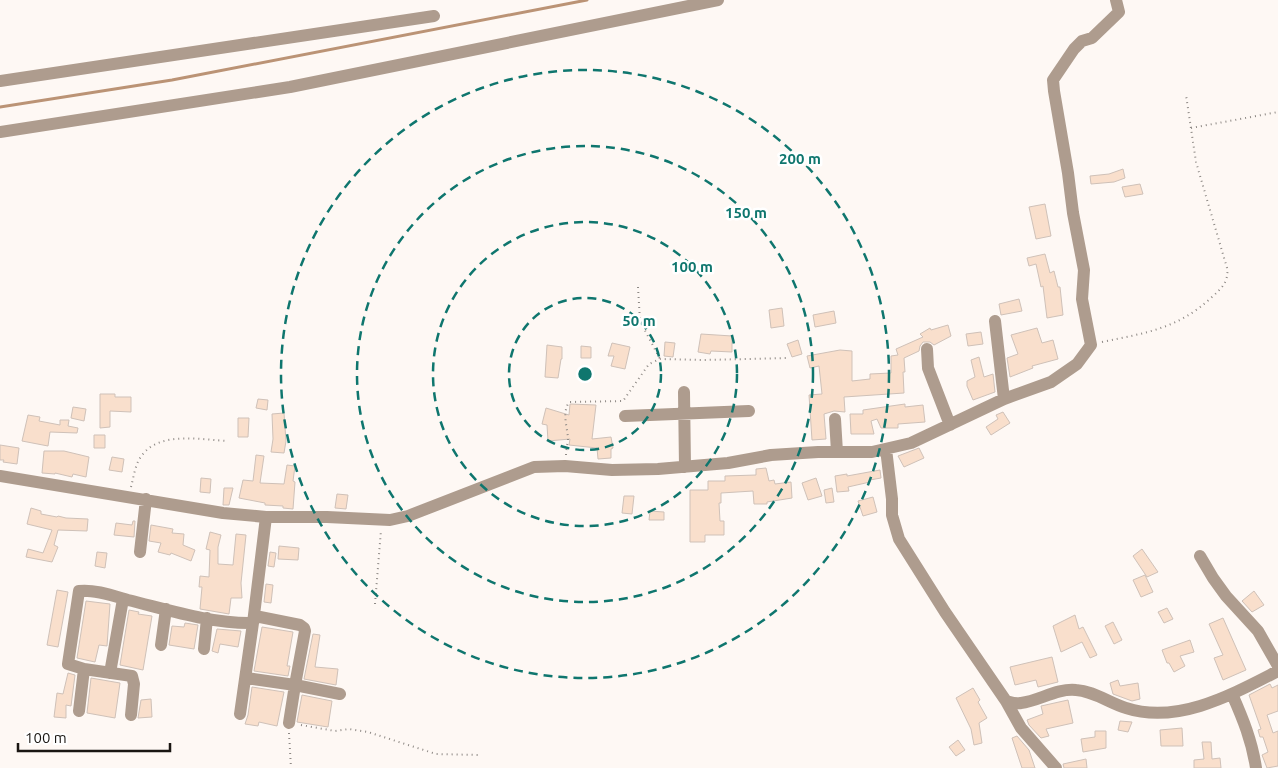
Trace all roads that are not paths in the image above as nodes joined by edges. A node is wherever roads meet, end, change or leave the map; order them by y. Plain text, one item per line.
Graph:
1 (718, 0) edge
2 (1116, 0) edge
3 (434, 16) dead end
4 (0, 81) edge
5 (0, 132) edge
6 (995, 321) dead end
7 (927, 349) dead end
8 (684, 392) dead end
9 (1004, 399) junction
10 (748, 411) dead end
11 (683, 414) junction
12 (625, 416) dead end
13 (835, 419) dead end
14 (950, 425) junction
15 (886, 449) junction
16 (837, 452) junction
17 (685, 467) junction
18 (0, 476) edge
19 (146, 499) junction
20 (266, 517) junction
21 (140, 552) dead end
22 (1200, 556) dead end
23 (123, 599) junction
24 (166, 609) junction
25 (207, 618) junction
26 (254, 619) junction
27 (161, 645) dead end
28 (204, 648) dead end
29 (1278, 666) edge
30 (84, 669) junction
31 (1278, 671) edge
32 (110, 673) junction
33 (246, 678) junction
34 (295, 685) junction
35 (340, 694) dead end
36 (1232, 694) junction
37 (1006, 701) junction
38 (79, 711) dead end
39 (240, 714) dead end
40 (131, 715) dead end
41 (289, 723) road end
42 (1056, 768) edge
43 (1256, 768) edge

1 - 5 street
2 - 9 street
3 - 4 street
6 - 9 street
7 - 14 street
8 - 11 street
9 - 14 street
10 - 11 street
11 - 12 street
11 - 17 street
13 - 16 street
14 - 15 street
15 - 16 street
15 - 37 street
16 - 17 street
17 - 20 street
18 - 19 street
19 - 20 street
19 - 21 street
20 - 26 street
22 - 29 street
23 - 24 street
23 - 30 street
23 - 32 street
24 - 25 street
24 - 27 street
25 - 26 street
25 - 28 street
26 - 33 street
26 - 34 street
30 - 32 street
30 - 38 street
31 - 36 street
32 - 40 street
33 - 34 street
33 - 39 street
34 - 35 street
34 - 41 street
36 - 37 street
36 - 43 street
37 - 42 street

